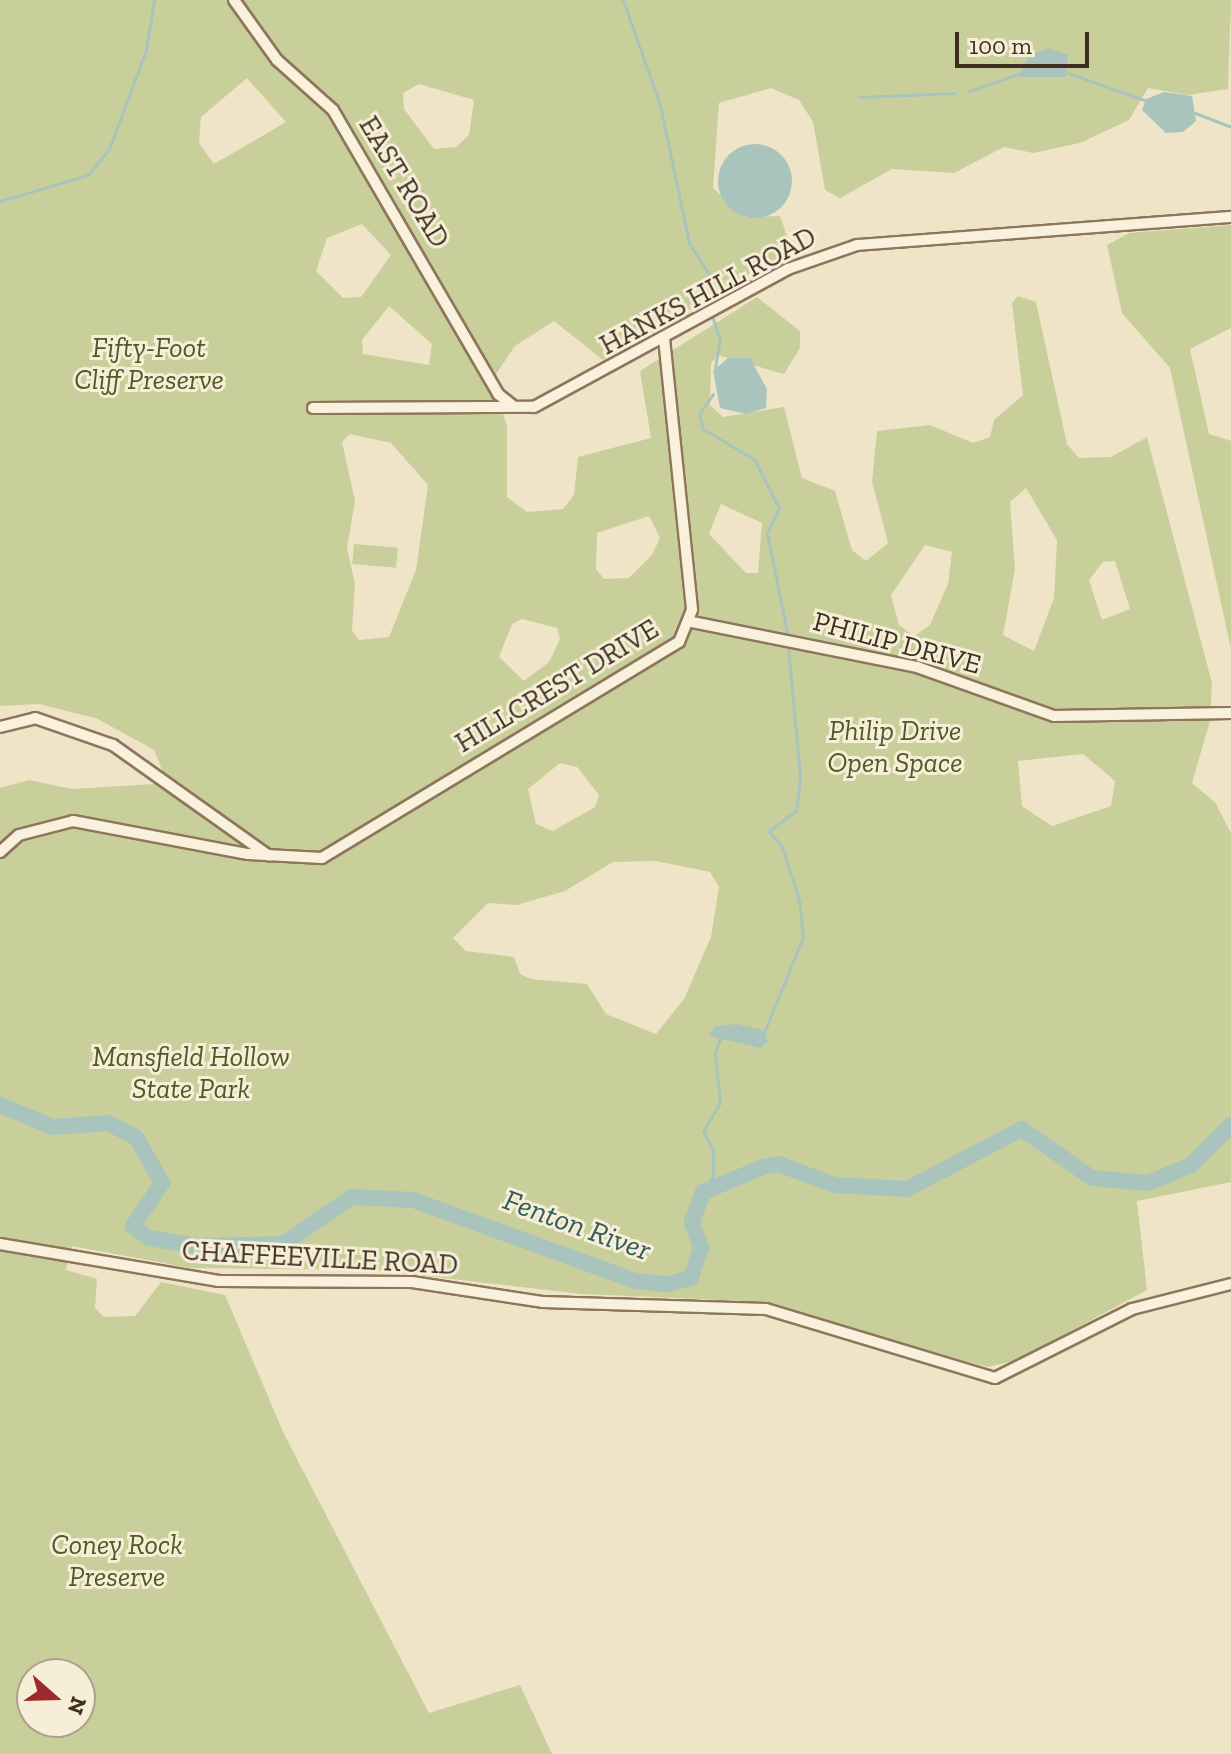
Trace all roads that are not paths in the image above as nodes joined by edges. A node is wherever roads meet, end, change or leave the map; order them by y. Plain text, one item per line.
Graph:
1 (234, 0) edge
2 (1231, 217) edge
3 (664, 337) junction
4 (512, 405) junction
5 (313, 408) dead end
6 (692, 622) junction
7 (1231, 713) edge
8 (0, 727) edge
9 (0, 852) edge
10 (271, 857) junction
11 (0, 1244) edge
12 (1231, 1284) edge

1 - 4 street, EAST ROAD
2 - 3 street, HANKS HILL ROAD
3 - 4 street, HANKS HILL ROAD
3 - 6 street, HILLCREST DRIVE
4 - 5 street, HANKS HILL ROAD
6 - 7 street, PHILIP DRIVE
6 - 10 street, HILLCREST DRIVE
8 - 10 street
9 - 10 street, HILLCREST DRIVE
11 - 12 street, CHAFFEEVILLE ROAD

